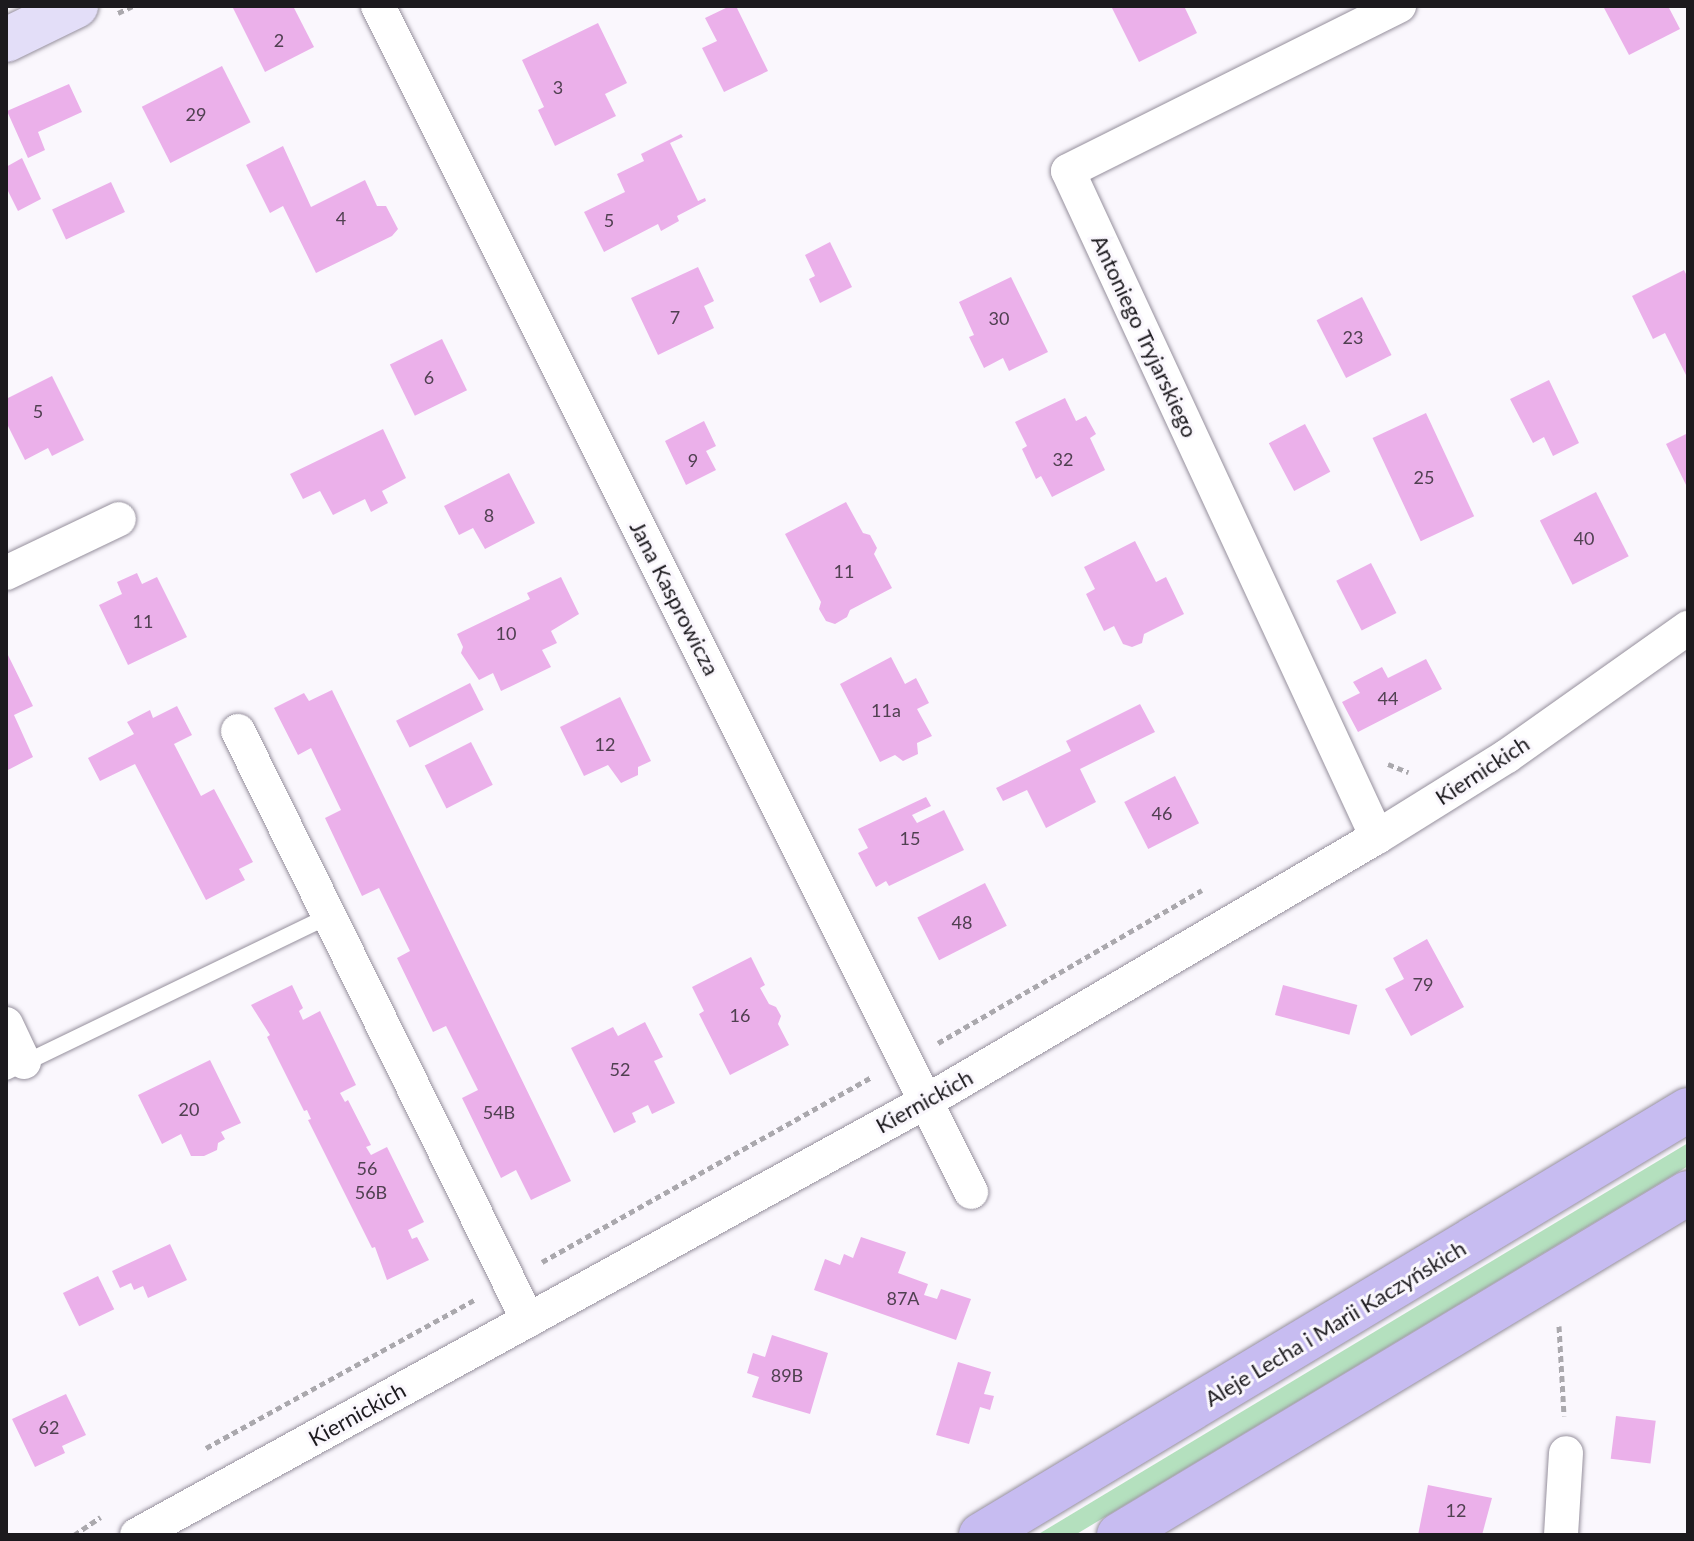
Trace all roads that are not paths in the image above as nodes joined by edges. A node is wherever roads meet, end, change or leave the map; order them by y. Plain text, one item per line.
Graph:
1 (76, 6) edge
2 (378, 6) edge
3 (1399, 6) edge
4 (6, 40) edge
5 (119, 519) dead end
6 (6, 573) edge
7 (1688, 628) edge
8 (238, 731) dead end
9 (1377, 837) junction
10 (329, 916) junction
11 (6, 1024) edge
12 (15, 1067) edge
13 (927, 1101) junction
14 (1688, 1110) edge
15 (971, 1192) dead end
16 (1688, 1193) edge
17 (528, 1320) junction
18 (1566, 1453) road end
19 (137, 1535) edge
20 (981, 1535) edge
21 (1119, 1535) edge
22 (1561, 1535) edge

1 - 4 street
2 - 13 street, Jana Kasprowicza
3 - 9 street, Antoniego Tryjarskiego
5 - 6 street
7 - 9 street, Kiernickich
8 - 10 street
9 - 13 street, Kiernickich
10 - 12 lane
10 - 17 street
11 - 12 street
13 - 15 street, Jana Kasprowicza
13 - 17 street, Kiernickich
14 - 20 main road, Aleje Lecha i Marii Kaczyńskich
16 - 21 main road
17 - 19 street, Kiernickich
18 - 22 street

